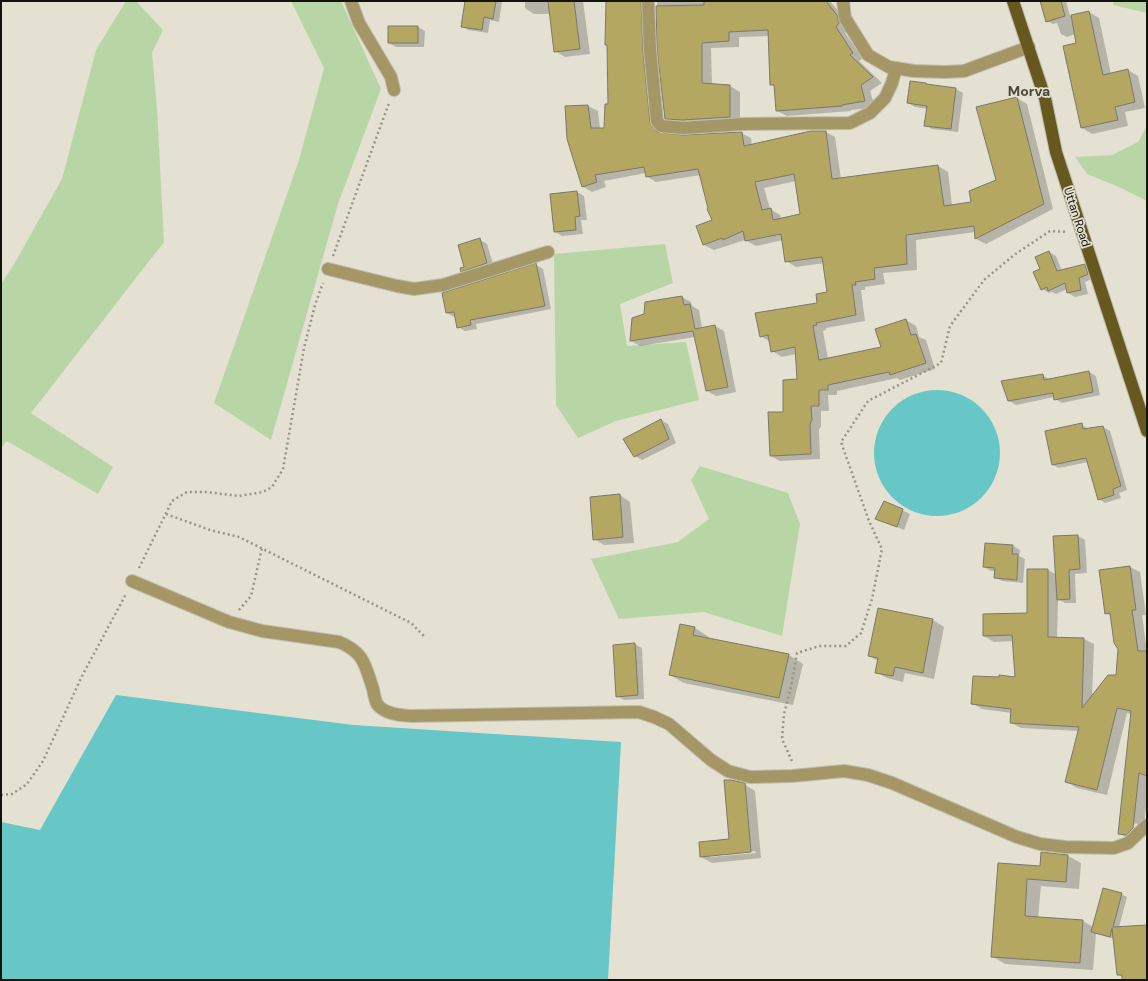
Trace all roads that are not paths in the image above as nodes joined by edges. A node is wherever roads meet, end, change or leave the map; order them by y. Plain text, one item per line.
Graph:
1 (351, 1) edge
2 (648, 1) edge
3 (843, 1) edge
4 (1013, 1) edge
5 (1029, 47) junction
6 (896, 68) junction
7 (394, 90) road end
8 (548, 252) dead end
9 (328, 269) road end
10 (1147, 431) edge
11 (132, 581) road end
12 (1147, 825) edge

1 - 7 street
2 - 6 street
3 - 6 street
4 - 5 main road, Uttan Road
5 - 6 street
5 - 10 main road, Uttan Road
8 - 9 street
11 - 12 street

